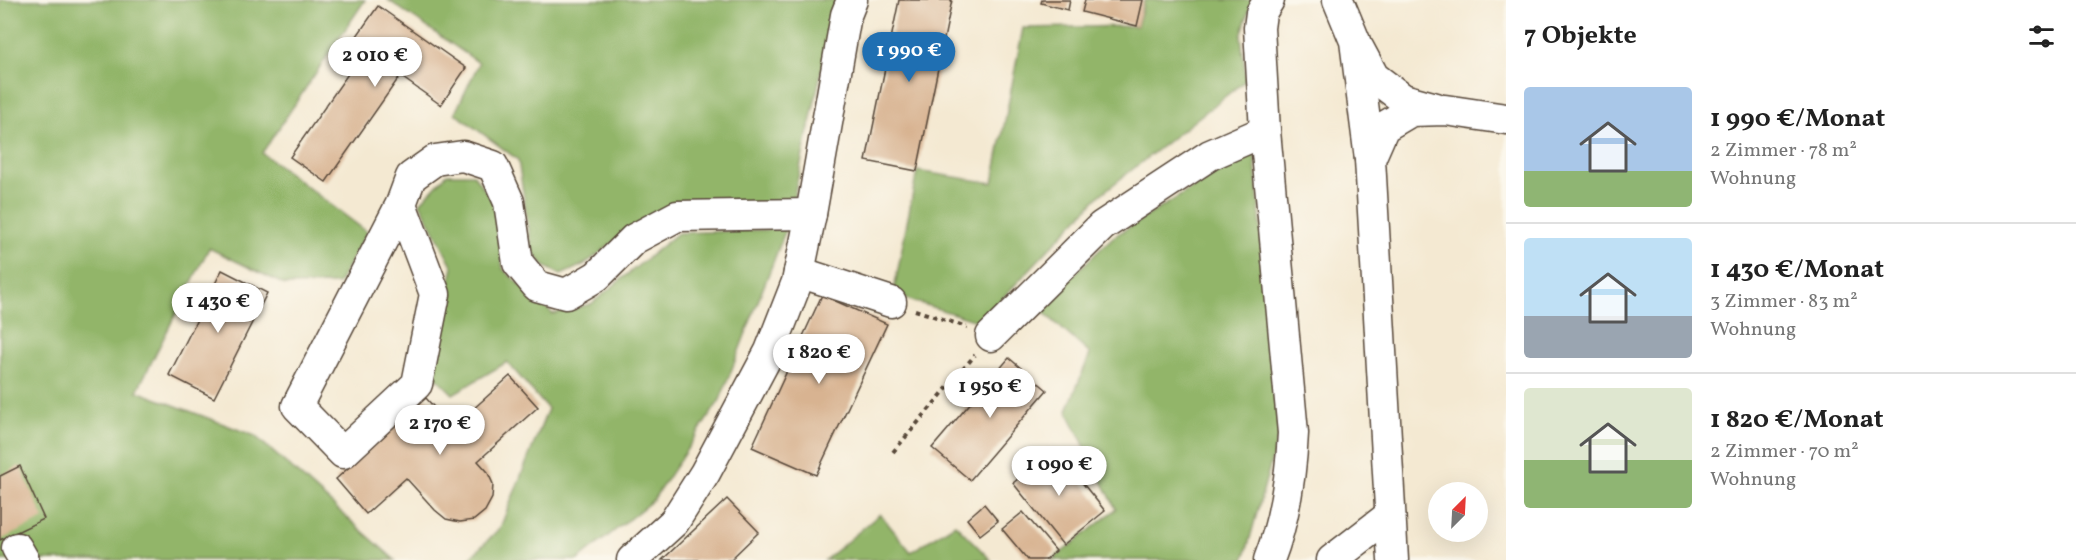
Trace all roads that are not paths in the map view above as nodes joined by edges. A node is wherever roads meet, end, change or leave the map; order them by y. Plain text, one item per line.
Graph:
1 (852, 0) edge
2 (1269, 0) edge
3 (1338, 0) edge
4 (1355, 41) junction
5 (1446, 110) junction
6 (1506, 119) edge
7 (1265, 131) junction
8 (1370, 159) junction
9 (401, 204) junction
10 (811, 214) junction
11 (799, 272) junction
12 (891, 302) road end
13 (991, 336) road end
14 (1389, 516) junction
15 (632, 560) edge
16 (1269, 560) edge
17 (1332, 560) edge
18 (1392, 560) edge

1 - 10 lane
2 - 7 lane
3 - 4 lane
4 - 5 lane
4 - 8 lane
5 - 6 lane
5 - 8 lane
7 - 13 lane
7 - 16 lane
8 - 14 lane
9 - 9 lane
9 - 10 lane
10 - 11 lane
11 - 12 lane
11 - 15 lane
14 - 17 lane
14 - 18 lane

